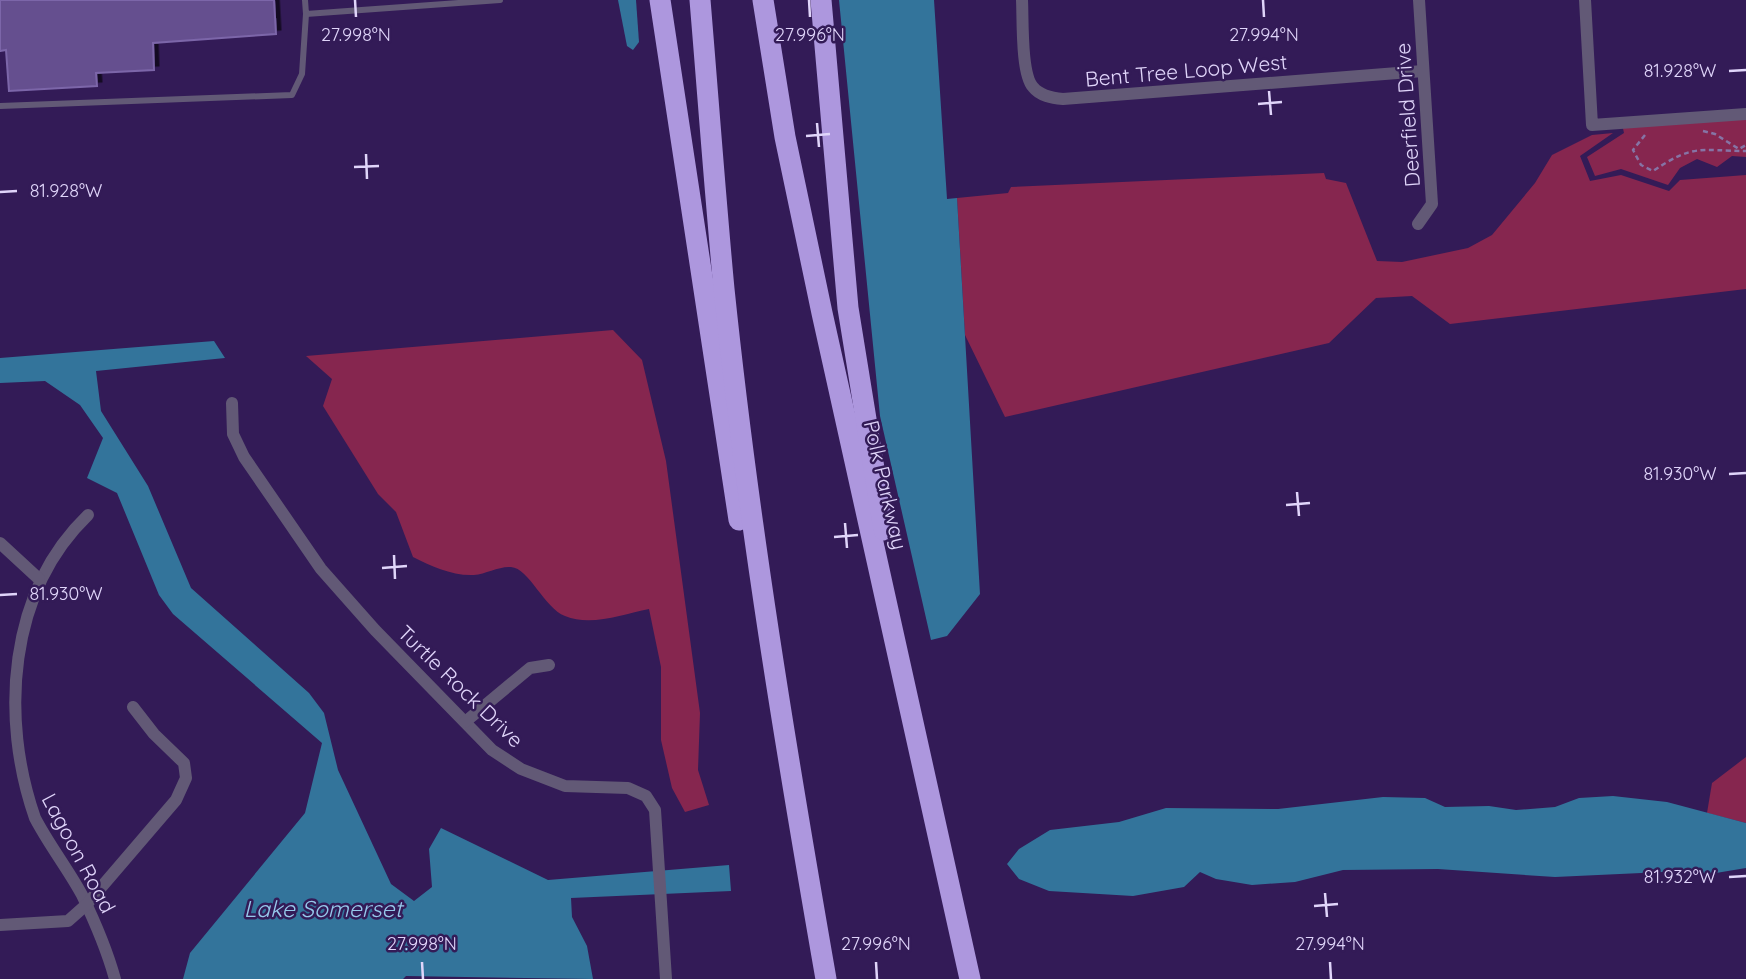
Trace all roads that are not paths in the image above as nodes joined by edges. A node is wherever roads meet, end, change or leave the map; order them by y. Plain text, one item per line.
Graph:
1 (305, 0) edge
2 (500, 0) edge
3 (660, 0) edge
4 (699, 0) edge
5 (763, 0) edge
6 (821, 0) edge
7 (1022, 0) edge
8 (1419, 0) edge
9 (1585, 0) edge
10 (306, 13) junction
11 (1423, 71) junction
12 (0, 106) edge
13 (1746, 114) edge
14 (1418, 224) dead end
15 (232, 402) dead end
16 (88, 515) dead end
17 (0, 543) edge
18 (39, 579) junction
19 (549, 665) dead end
20 (6, 667) edge
21 (134, 707) dead end
22 (465, 722) junction
23 (921, 756) junction
24 (793, 794) junction
25 (86, 905) junction
26 (0, 926) edge
27 (115, 979) edge
28 (666, 979) edge
29 (826, 979) edge
30 (970, 979) edge

1 - 10 lane
2 - 10 lane
3 - 24 highway
4 - 24 highway
5 - 23 highway, Polk Parkway
6 - 23 highway
7 - 11 street, Bent Tree Loop West
8 - 11 street, Deerfield Drive
9 - 13 street
10 - 12 lane
11 - 14 street, Deerfield Drive
15 - 22 street, Turtle Rock Drive
16 - 18 street, Lagoon Road
17 - 18 street
18 - 20 street, Lagoon Road
19 - 22 street
20 - 25 street, Lagoon Road
21 - 25 street
22 - 28 street, Turtle Rock Drive
23 - 30 highway, Polk Parkway
24 - 29 highway
25 - 26 street
25 - 27 street, Lagoon Road

